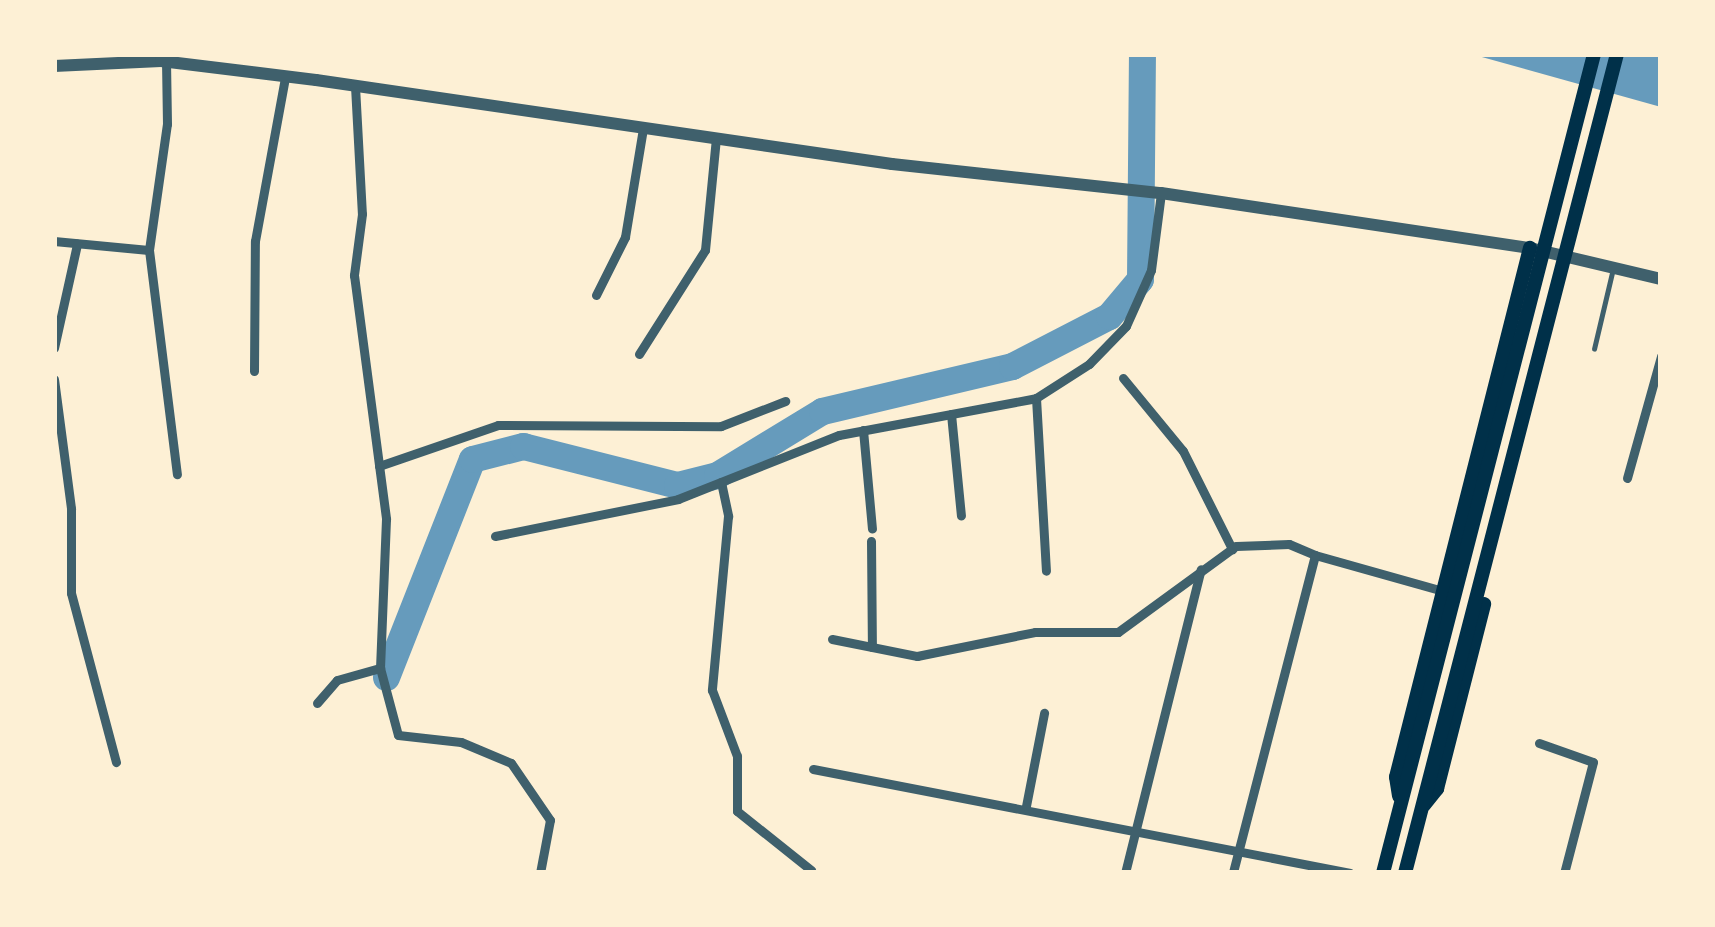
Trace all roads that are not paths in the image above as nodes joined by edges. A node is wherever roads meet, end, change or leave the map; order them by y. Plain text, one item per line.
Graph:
1 (1594, 54) edge
2 (1617, 54) edge
3 (166, 62) junction
4 (54, 66) edge
5 (285, 77) junction
6 (355, 86) junction
7 (643, 128) junction
8 (716, 138) junction
9 (1161, 193) junction
10 (54, 241) edge
11 (77, 244) junction
12 (1529, 248) junction
13 (149, 250) junction
14 (1571, 257) junction
15 (1614, 268) junction
16 (1661, 279) edge
17 (596, 296) dead end
18 (54, 348) edge
19 (1594, 349) dead end
20 (639, 354) dead end
21 (1661, 356) edge
22 (254, 370) dead end
23 (1123, 378) dead end
24 (54, 379) edge
25 (1036, 398) junction
26 (785, 400) dead end
27 (951, 415) junction
28 (863, 430) junction
29 (379, 466) junction
30 (177, 474) dead end
31 (1628, 478) dead end
32 (721, 482) junction
33 (961, 516) dead end
34 (495, 536) dead end
35 (1232, 549) junction
36 (1315, 555) junction
37 (1201, 569) junction
38 (1046, 571) dead end
39 (1443, 591) junction
40 (832, 639) dead end
41 (872, 647) junction
42 (380, 668) junction
43 (317, 703) dead end
44 (1044, 713) dead end
45 (1539, 743) dead end
46 (116, 762) dead end
47 (813, 769) dead end
48 (1401, 803) junction
49 (1026, 806) junction
50 (1421, 809) junction
51 (1137, 829) junction
52 (1238, 849) junction
53 (811, 870) dead end
54 (540, 873) edge
55 (1125, 873) edge
56 (1232, 873) edge
57 (1350, 873) edge
58 (1383, 873) edge
59 (1405, 873) edge
60 (1564, 873) edge

1 - 48 main road
2 - 50 main road
3 - 4 street
3 - 5 street
3 - 13 street
5 - 6 street
5 - 22 street
6 - 7 street
6 - 29 street
7 - 8 street
7 - 17 street
8 - 9 street
8 - 20 street
9 - 12 street
9 - 25 street
10 - 11 street
11 - 13 street
11 - 18 street
12 - 14 street
12 - 39 main road
13 - 30 street
14 - 15 street
14 - 50 main road
15 - 16 street
15 - 19 lane
21 - 31 street
23 - 35 street
24 - 46 street
25 - 27 street
25 - 38 street
26 - 29 street
27 - 28 street
27 - 33 street
28 - 32 street
28 - 41 street
29 - 42 street
32 - 34 street
32 - 53 street
35 - 36 street
35 - 37 street
36 - 39 street
36 - 52 street
37 - 41 street
37 - 51 street
39 - 48 main road
40 - 41 street
42 - 43 street
42 - 54 street
44 - 49 street
45 - 60 street
47 - 49 street
48 - 58 main road
49 - 51 street
50 - 59 main road
51 - 52 street
51 - 55 street
52 - 56 street
52 - 57 street

